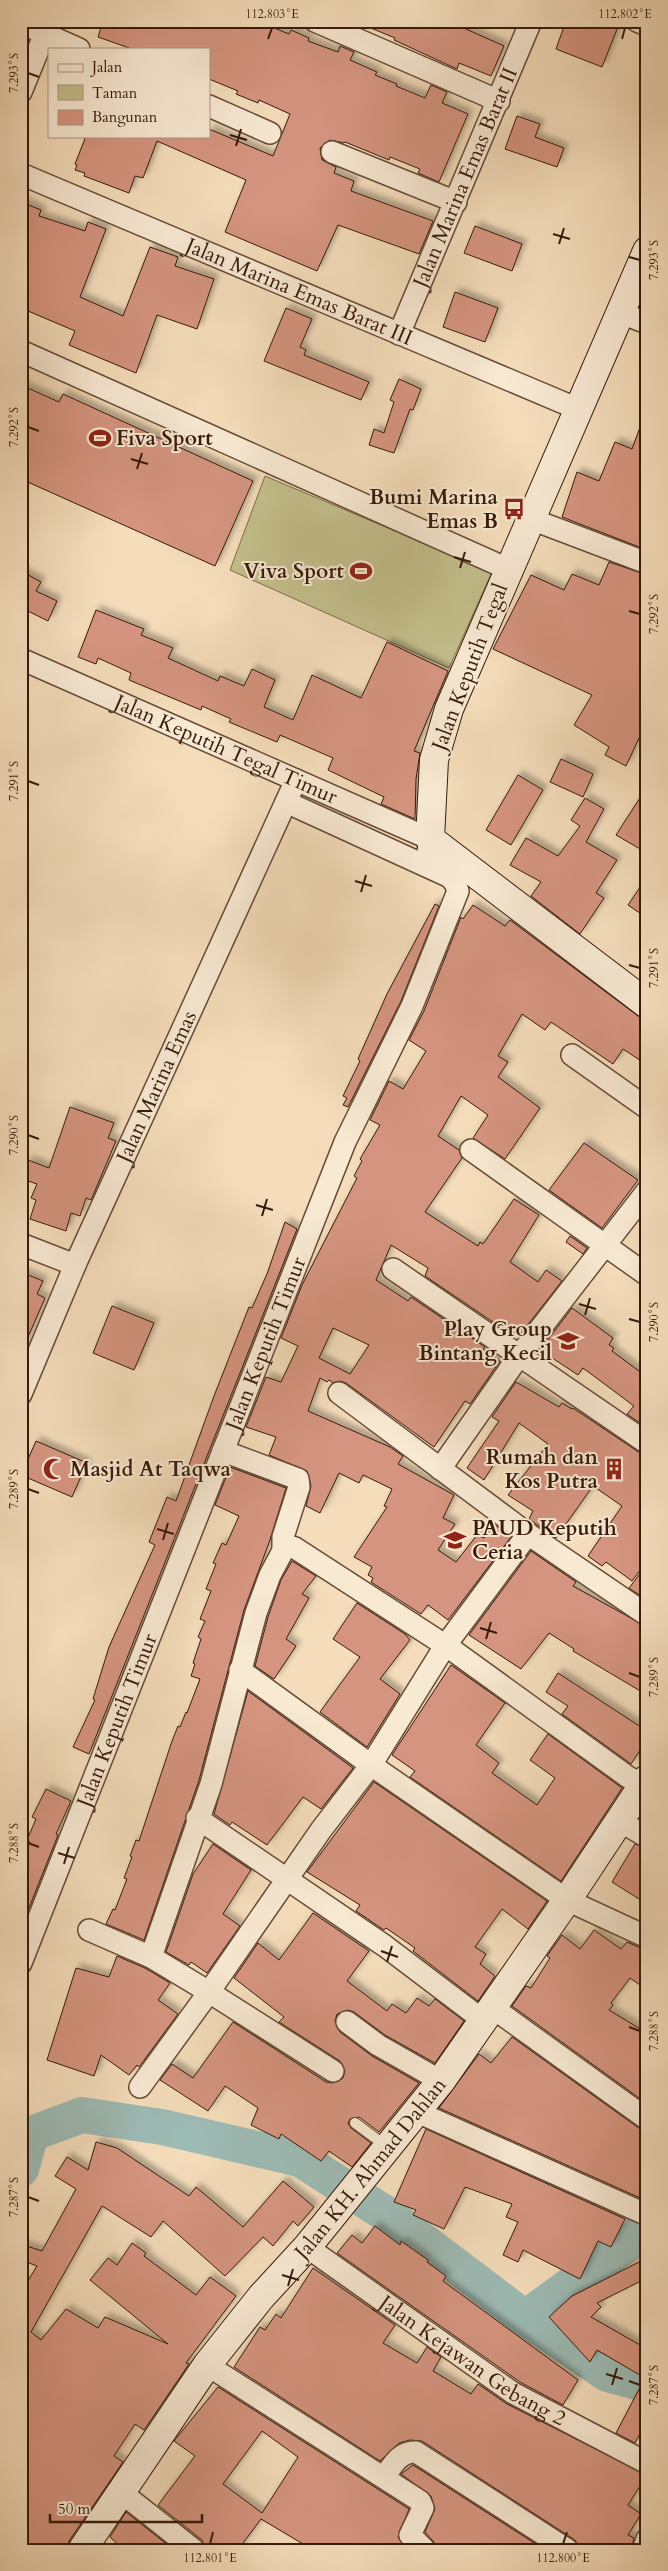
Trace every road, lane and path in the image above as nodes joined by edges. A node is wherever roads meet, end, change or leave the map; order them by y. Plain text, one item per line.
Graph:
1 (315, 21) edge
2 (531, 21) edge
3 (637, 21) edge
4 (21, 23) edge
5 (647, 26) edge
6 (48, 27) edge
7 (78, 48) edge
8 (21, 92) edge
9 (499, 101) junction
10 (210, 106) edge
11 (270, 133) dead end
12 (332, 152) dead end
13 (21, 174) edge
14 (456, 202) junction
15 (647, 251) edge
16 (621, 313) junction
17 (647, 322) edge
18 (399, 334) junction
19 (21, 351) edge
20 (578, 409) junction
21 (531, 519) junction
22 (647, 562) edge
23 (508, 569) junction
24 (21, 659) edge
25 (296, 780) junction
26 (286, 802) junction
27 (430, 839) junction
28 (427, 866) junction
29 (647, 1004) edge
30 (572, 1055) dead end
31 (647, 1108) edge
32 (470, 1150) dead end
33 (647, 1191) edge
34 (21, 1244) edge
35 (604, 1245) junction
36 (75, 1265) junction
37 (393, 1269) dead end
38 (647, 1275) edge
39 (519, 1356) junction
40 (339, 1393) dead end
41 (21, 1394) edge
42 (647, 1442) edge
43 (223, 1450) junction
44 (440, 1469) junction
45 (528, 1534) junction
46 (289, 1548) junction
47 (647, 1615) edge
48 (445, 1646) junction
49 (240, 1670) junction
50 (371, 1765) junction
51 (645, 1781) edge
52 (197, 1818) junction
53 (618, 1820) junction
54 (647, 1837) edge
55 (287, 1880) junction
56 (567, 1900) junction
57 (89, 1930) dead end
58 (647, 1937) edge
59 (151, 1957) junction
60 (21, 1963) edge
61 (208, 1992) junction
62 (488, 2014) junction
63 (347, 2022) dead end
64 (333, 2071) dead end
65 (441, 2081) junction
66 (140, 2087) dead end
67 (415, 2111) junction
68 (647, 2119) edge
69 (355, 2123) dead end
70 (387, 2147) junction
71 (643, 2213) dead end
72 (307, 2247) junction
73 (207, 2365) junction
74 (647, 2463) edge
75 (384, 2477) junction
76 (122, 2493) junction
77 (647, 2539) edge
78 (82, 2550) edge
79 (194, 2550) edge
80 (424, 2550) edge
81 (568, 2550) edge
82 (643, 2550) edge

1 - 9 street
2 - 9 street, Jalan Marina Emas Barat II
3 - 5 street
4 - 6 street
6 - 7 street
6 - 8 street
9 - 14 street, Jalan Marina Emas Barat II
10 - 11 street
12 - 14 street
13 - 18 street, Jalan Marina Emas Barat III
14 - 18 street, Jalan Marina Emas Barat II
15 - 16 street, Jalan Keputih Tegal
16 - 17 street
16 - 20 street, Jalan Keputih Tegal
18 - 20 street, Jalan Marina Emas Barat III
19 - 23 street
20 - 21 street, Jalan Keputih Tegal
21 - 22 street
21 - 23 street, Jalan Keputih Tegal
23 - 27 street, Jalan Keputih Tegal
24 - 25 street, Jalan Keputih Tegal Timur
25 - 26 street, Jalan Marina Emas
25 - 27 street, Jalan Keputih Tegal Timur
26 - 28 street
26 - 36 street, Jalan Marina Emas
27 - 28 street
27 - 29 street
28 - 43 street, Jalan Keputih Timur
30 - 31 street
32 - 35 street
33 - 35 street
34 - 36 street
35 - 38 street
35 - 39 street
36 - 41 street, Jalan Marina Emas
37 - 39 street
39 - 42 street
39 - 44 street
40 - 44 street
43 - 46 street
43 - 60 street, Jalan Keputih Timur
44 - 45 street
45 - 47 street
45 - 48 street
46 - 48 street
46 - 49 street
48 - 50 street
48 - 51 street
49 - 50 street
49 - 52 street
50 - 55 street
50 - 56 street
51 - 53 street, Jalan KH. Ahmad Dahlan
52 - 55 street
52 - 59 street
53 - 54 street
53 - 56 street, Jalan KH. Ahmad Dahlan
55 - 61 street
55 - 62 street
56 - 58 street
56 - 62 street, Jalan KH. Ahmad Dahlan
57 - 59 street
59 - 61 street
61 - 64 street
61 - 66 street
62 - 65 street, Jalan KH. Ahmad Dahlan
62 - 68 street
63 - 65 street
65 - 67 street, Jalan KH. Ahmad Dahlan
67 - 70 street, Jalan KH. Ahmad Dahlan
67 - 71 street
69 - 70 lane
70 - 72 street, Jalan KH. Ahmad Dahlan
72 - 73 street, Jalan KH. Ahmad Dahlan
72 - 74 street, Jalan Kejawan Gebang 2
73 - 75 street
73 - 76 street, Jalan KH. Ahmad Dahlan
75 - 80 street
75 - 81 street
76 - 78 street, Jalan KH. Ahmad Dahlan
76 - 79 street
77 - 82 street

